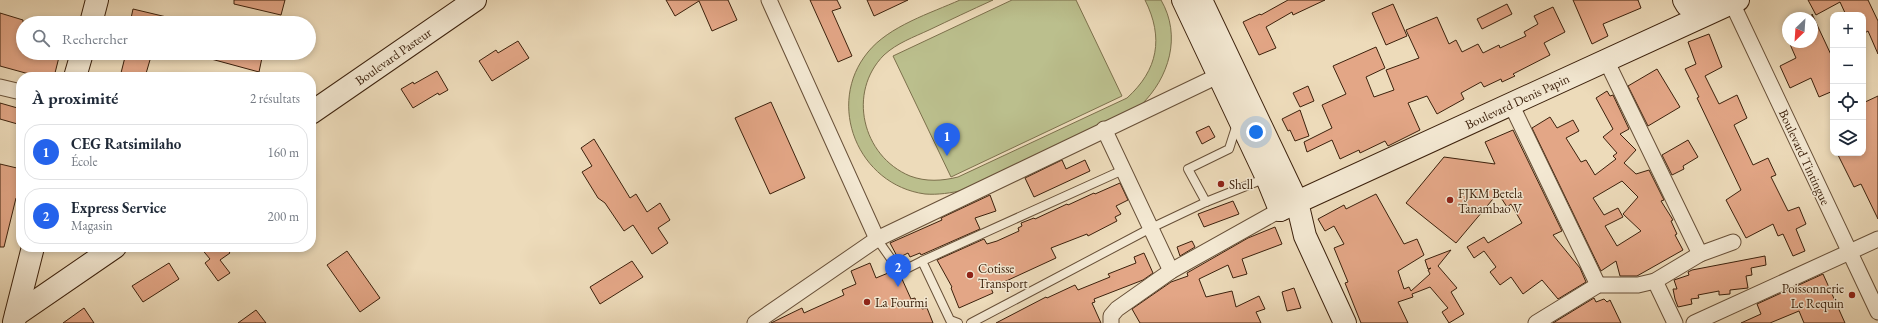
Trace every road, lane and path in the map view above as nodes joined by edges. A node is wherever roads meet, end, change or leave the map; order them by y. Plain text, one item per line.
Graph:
1 (97, 0) edge
2 (475, 0) edge
3 (769, 0) edge
4 (1183, 0) edge
5 (1201, 0) edge
6 (1684, 0) edge
7 (1734, 1) edge
8 (92, 16) edge
9 (80, 60) edge
10 (1606, 60) junction
11 (76, 72) edge
12 (1226, 72) junction
13 (0, 87) edge
14 (16, 91) edge
15 (1511, 104) junction
16 (316, 110) edge
17 (1238, 119) junction
18 (1104, 129) junction
19 (1123, 170) junction
20 (1267, 178) junction
21 (1206, 202) junction
22 (1288, 206) junction
23 (1149, 228) junction
24 (878, 239) junction
25 (1878, 240) edge
26 (1733, 242) dead end
27 (31, 252) edge
28 (108, 252) edge
29 (1850, 253) junction
30 (1700, 254) junction
31 (922, 261) junction
32 (1171, 271) junction
33 (1655, 281) junction
34 (1598, 286) junction
35 (1878, 312) edge
36 (11, 320) edge
37 (757, 322) edge
38 (958, 323) edge
39 (971, 323) edge
40 (1111, 323) edge
41 (1345, 323) edge
42 (1536, 323) edge
43 (1675, 323) edge
44 (1694, 323) edge

1 - 8 main road
2 - 16 main road, Boulevard Pasteur
3 - 24 street
4 - 12 main road
5 - 12 main road
6 - 7 main road
7 - 10 main road, Boulevard Denis Papin
7 - 29 street, Boulevard Tintingue
9 - 11 main road
10 - 15 main road, Boulevard Denis Papin
10 - 30 street
12 - 17 main road
12 - 18 street
12 - 22 main road
13 - 14 street
15 - 22 main road, Boulevard Denis Papin
15 - 34 street
17 - 20 main road
17 - 21 lane
18 - 19 street
18 - 24 street
19 - 23 street
19 - 31 lane
20 - 21 lane
20 - 22 main road
21 - 23 lane
22 - 32 street
22 - 41 main road
23 - 32 street
23 - 39 lane
24 - 31 lane
24 - 37 street
25 - 29 street
26 - 30 street
27 - 36 main road
28 - 36 main road
29 - 35 street, Boulevard Tintingue
29 - 44 street
30 - 33 street
31 - 38 lane
32 - 40 street
33 - 34 street
33 - 43 street
34 - 42 street

